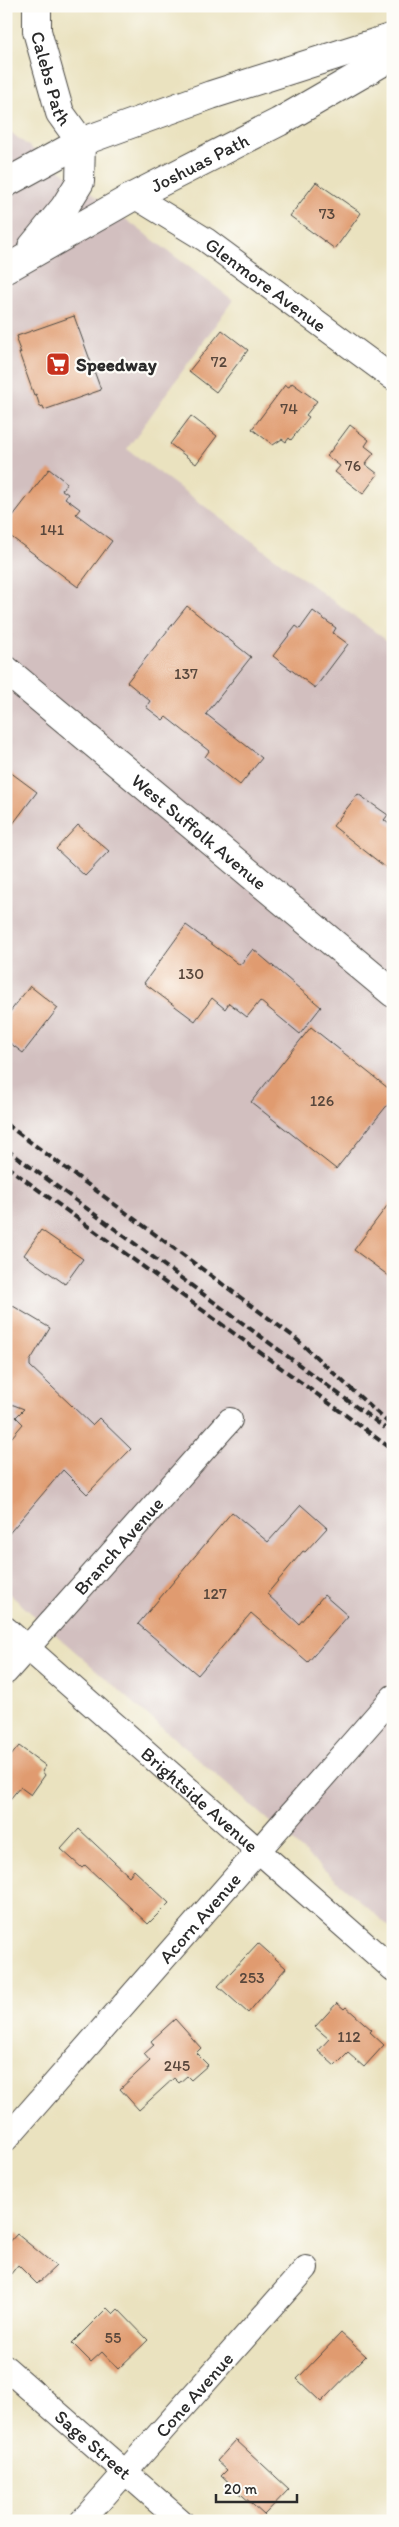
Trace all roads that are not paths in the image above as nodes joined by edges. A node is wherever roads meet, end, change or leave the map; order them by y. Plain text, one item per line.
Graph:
1 (37, 6) edge
2 (393, 37) edge
3 (393, 56) edge
4 (81, 142) junction
5 (6, 182) edge
6 (134, 196) junction
7 (13, 265) edge
8 (393, 378) edge
9 (6, 670) edge
10 (393, 993) edge
11 (230, 1420) dead end
12 (6, 1629) edge
13 (28, 1648) junction
14 (6, 1672) edge
15 (393, 1697) edge
16 (257, 1851) junction
17 (393, 1969) edge
18 (6, 2138) edge
19 (306, 2268) dead end
20 (6, 2368) edge
21 (125, 2472) junction
22 (82, 2521) edge
23 (181, 2521) edge

1 - 4 main road, Calebs Path
2 - 4 main road
3 - 6 main road, Joshuas Path
4 - 5 main road
4 - 7 main road
6 - 7 main road, Joshuas Path
6 - 8 street, Glenmore Avenue
9 - 10 main road, West Suffolk Avenue
11 - 13 street, Branch Avenue
12 - 13 street, Brightside Avenue
13 - 14 street, Branch Avenue
13 - 16 street, Brightside Avenue
15 - 16 street, Acorn Avenue
16 - 17 street, Brightside Avenue
16 - 18 street, Acorn Avenue
19 - 21 street, Cone Avenue
20 - 21 street, Sage Street
21 - 22 street, Cone Avenue
21 - 23 street, Sage Street

